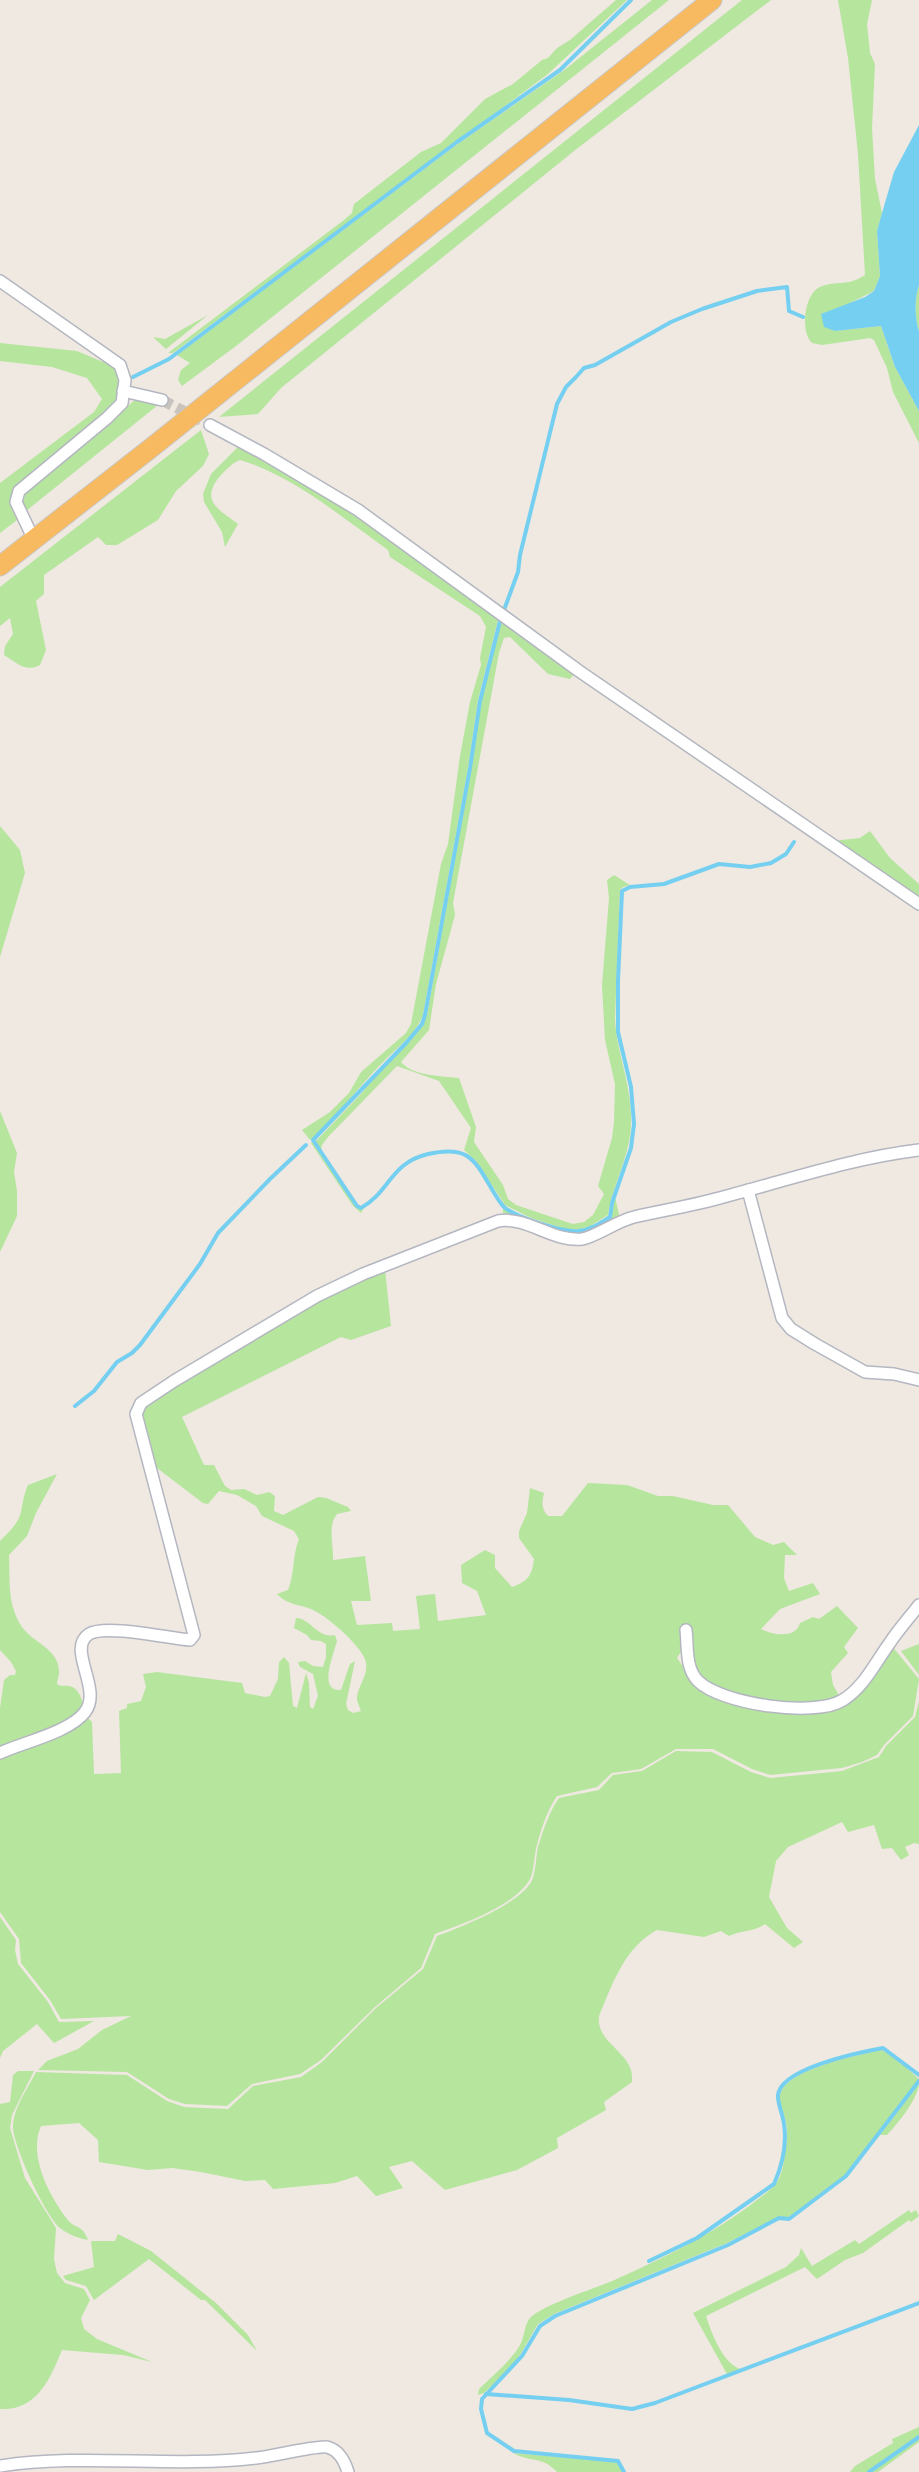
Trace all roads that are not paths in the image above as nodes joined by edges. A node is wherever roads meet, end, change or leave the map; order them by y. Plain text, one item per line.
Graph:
1 (712, 0) edge
2 (0, 281) edge
3 (123, 391) junction
4 (162, 400) tunnel mouth
5 (210, 425) tunnel mouth
6 (34, 540) junction
7 (0, 566) edge
8 (919, 904) edge
9 (919, 1150) edge
10 (748, 1190) junction
11 (919, 1380) edge
12 (919, 1605) edge
13 (686, 1630) dead end
14 (0, 1753) edge
15 (0, 2466) edge
16 (348, 2472) edge

1 - 6 highway
2 - 3 street
3 - 4 street
3 - 6 street
5 - 8 street
6 - 7 highway
9 - 10 street
10 - 11 street
10 - 14 street
12 - 13 street
15 - 16 street

